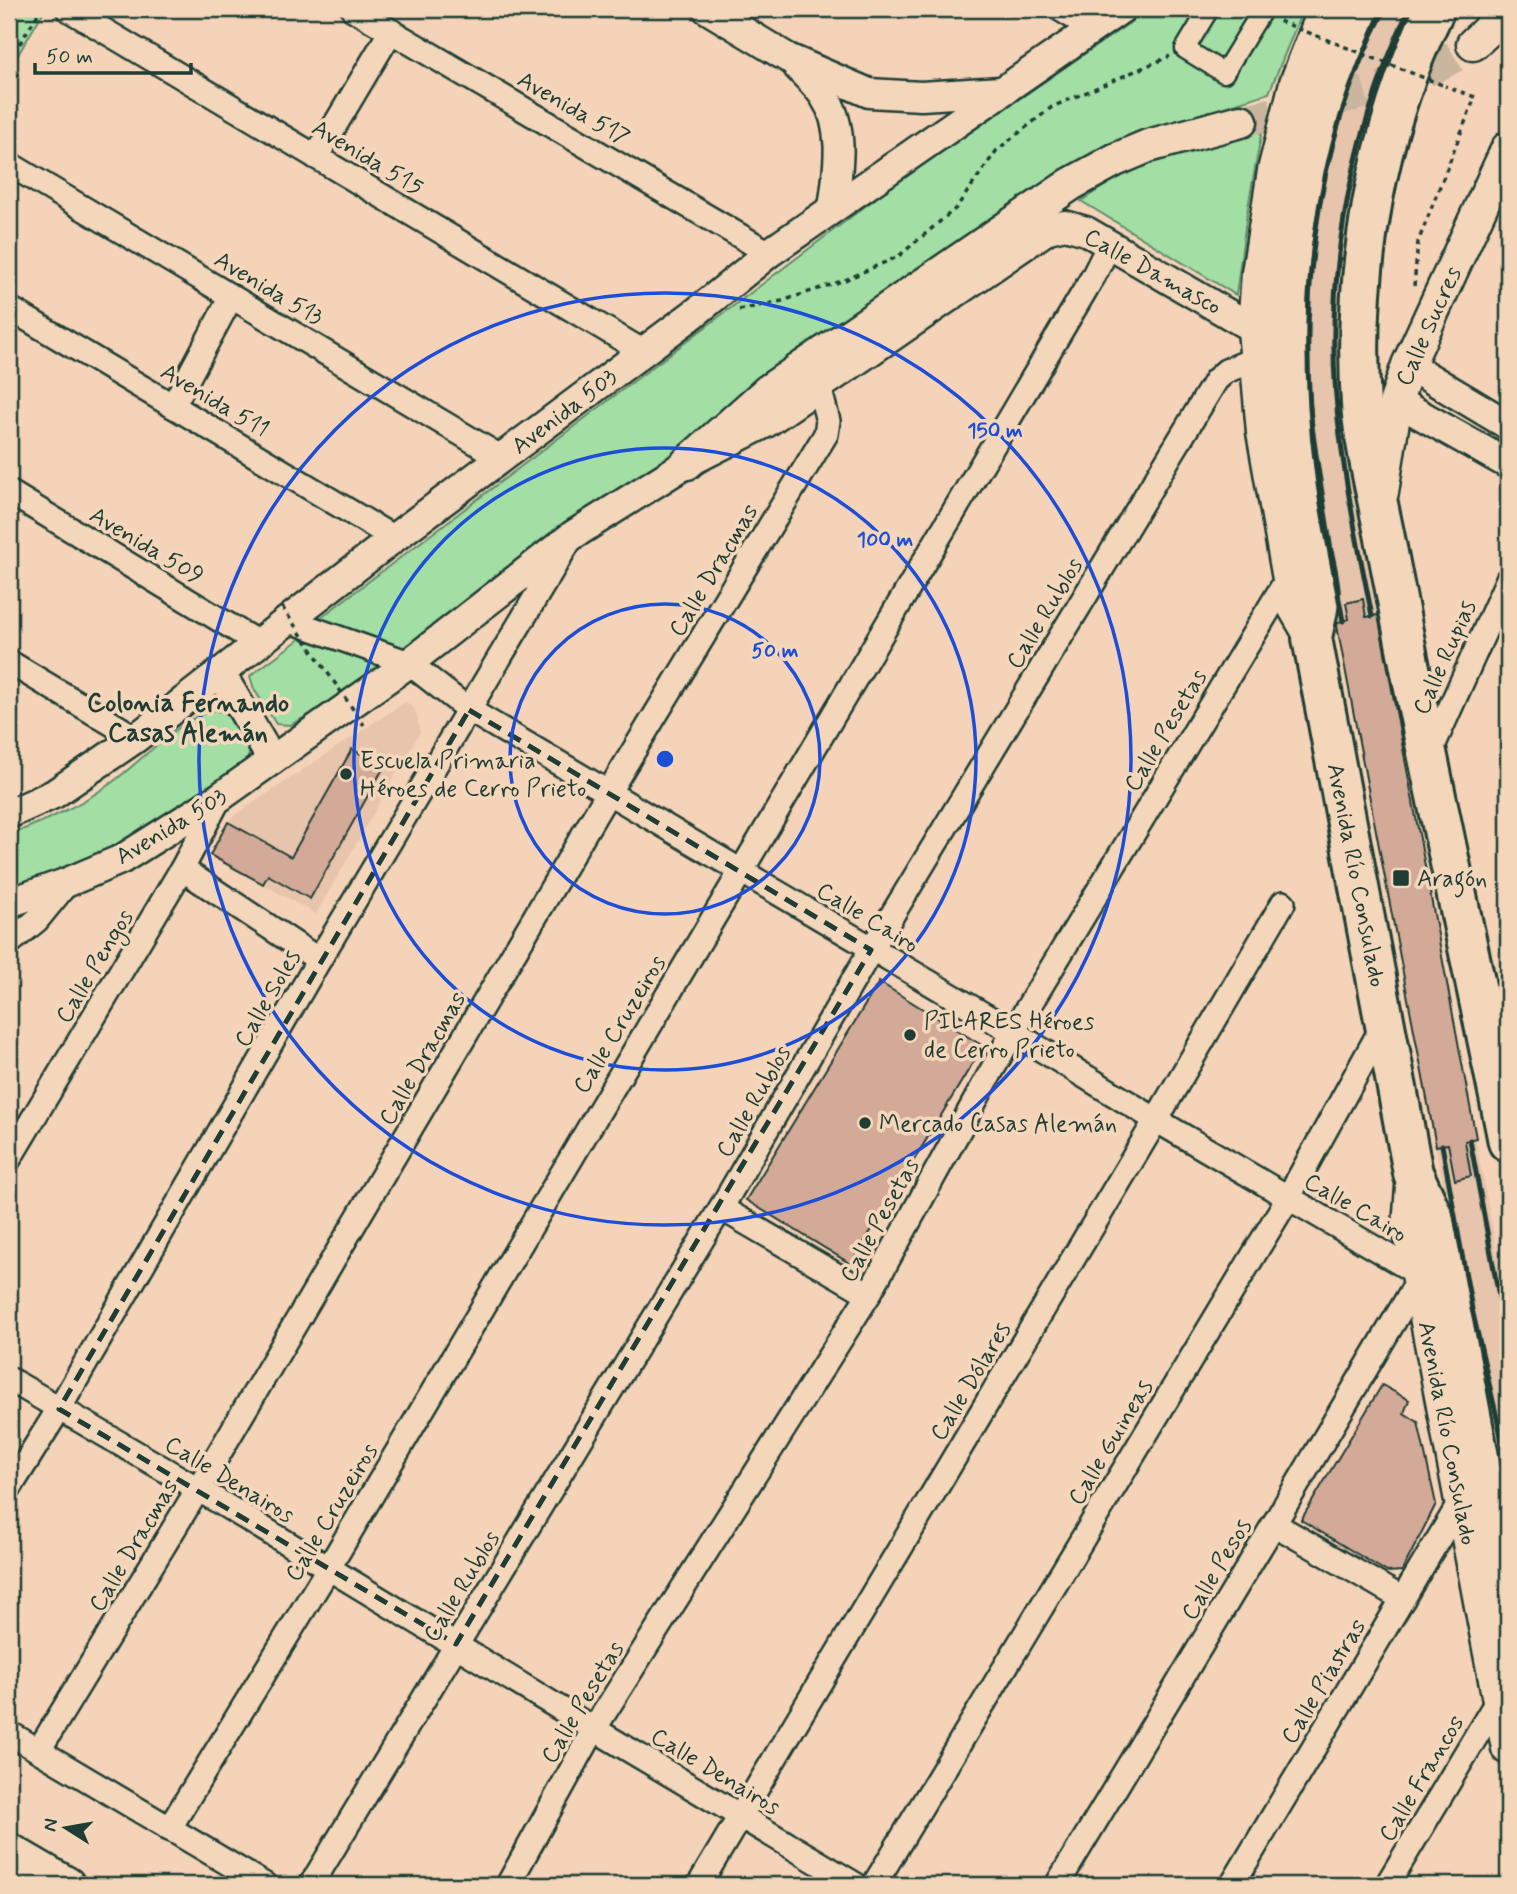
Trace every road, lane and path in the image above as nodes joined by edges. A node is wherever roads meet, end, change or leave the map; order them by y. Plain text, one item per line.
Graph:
1 (41, 9) edge
2 (68, 9) edge
3 (353, 9) edge
4 (707, 9) edge
5 (1060, 9) edge
6 (1121, 9) edge
7 (1209, 9) edge
8 (1263, 9) edge
9 (1325, 9) edge
10 (1359, 9) edge
11 (1436, 9) edge
12 (1503, 9) edge
13 (1279, 21) dead end
14 (1092, 28) junction
15 (391, 31) junction
16 (1473, 44) tunnel mouth
17 (1185, 49) junction
18 (788, 58) junction
19 (9, 61) edge
20 (1001, 91) junction
21 (1241, 121) tunnel mouth
22 (1508, 148) edge
23 (316, 157) junction
24 (9, 164) edge
25 (833, 208) junction
26 (1048, 229) joint
27 (1110, 243) junction
28 (769, 253) junction
29 (231, 297) junction
30 (1414, 297) dead end
31 (9, 308) edge
32 (695, 313) junction
33 (1255, 344) junction
34 (642, 351) junction
35 (1408, 365) junction
36 (819, 387) junction
37 (1396, 401) junction
38 (173, 406) junction
39 (1508, 425) edge
40 (502, 458) junction
41 (687, 463) junction
42 (1508, 464) edge
43 (9, 492) edge
44 (1380, 514) junction
45 (573, 535) junction
46 (394, 538) junction
47 (1289, 576) junction
48 (1508, 579) edge
49 (285, 613) junction
50 (1312, 638) junction
51 (258, 643) junction
52 (9, 662) edge
53 (409, 663) junction
54 (219, 672) junction
55 (469, 710) junction
56 (364, 725) dead end
57 (136, 738) junction
58 (1427, 757) junction
59 (272, 760) junction
60 (608, 793) junction
61 (220, 797) junction
62 (9, 814) edge
63 (182, 869) junction
64 (740, 871) junction
65 (68, 882) junction
66 (1283, 903) dead end
67 (9, 904) edge
68 (9, 943) edge
69 (872, 950) junction
70 (319, 960) junction
71 (1385, 1021) junction
72 (1013, 1032) junction
73 (1502, 1062) edge
74 (1156, 1120) junction
75 (1508, 1142) edge
76 (9, 1159) edge
77 (1413, 1173) junction
78 (1288, 1198) junction
79 (721, 1208) junction
80 (1418, 1276) junction
81 (869, 1294) junction
82 (9, 1379) edge
83 (59, 1409) junction
84 (9, 1489) edge
85 (198, 1489) junction
86 (1461, 1503) junction
87 (1274, 1524) junction
88 (328, 1569) junction
89 (1403, 1599) junction
90 (1508, 1610) edge
91 (456, 1644) junction
92 (1499, 1698) junction
93 (594, 1729) junction
94 (9, 1733) edge
95 (1508, 1748) edge
96 (39, 1750) junction
97 (741, 1816) junction
98 (169, 1829) junction
99 (9, 1851) edge
100 (67, 1885) edge
101 (265, 1885) edge
102 (311, 1885) edge
103 (508, 1885) edge
104 (699, 1885) edge
105 (856, 1885) edge
106 (874, 1885) edge
107 (1057, 1885) edge
108 (1232, 1885) edge
109 (1387, 1885) edge

1 - 19 path
2 - 23 street, Avenida 515
3 - 15 street, Avenida 517
4 - 18 street
5 - 14 street
6 - 14 street, Avenida 503
7 - 17 street
8 - 17 street
9 - 33 main road, Avenida Río Consulado
10 - 50 highway
11 - 44 highway
12 - 16 main road
13 - 30 path, bridge
14 - 20 street, Avenida 503
15 - 23 street
15 - 28 street, Avenida 517
17 - 32 path
18 - 20 street
18 - 25 street
20 - 25 street, Avenida 503
21 - 41 main road
22 - 35 main road, Calle Sucres
23 - 34 street, Avenida 515
24 - 29 street, Avenida 513
25 - 28 street, Avenida 503
26 - 27 street, Calle Damasco
26 - 36 street, Avenida 503
27 - 33 street, Calle Damasco
27 - 64 street, Calle Cruzeiros
28 - 32 street, Avenida 503
29 - 38 street
29 - 40 street, Avenida 513
31 - 38 street, Avenida 511
32 - 34 street, Avenida 503
33 - 47 main road, Avenida Río Consulado
33 - 69 street, Calle Rublos
34 - 40 street, Avenida 503
35 - 37 main road, Calle Sucres
35 - 39 street
36 - 41 street, Avenida 503
36 - 60 street, Calle Dracmas
37 - 42 street
37 - 44 main road, Calle Sucres
38 - 46 street, Avenida 511
40 - 46 street, Avenida 503
41 - 45 street, Avenida 503
43 - 51 street, Avenida 509
44 - 58 highway
45 - 53 street, Avenida 503
45 - 55 street, Calle Soles
46 - 49 street, Avenida 503
47 - 50 main road, Avenida Río Consulado
47 - 72 street, Calle Pesetas
48 - 58 street, Calle Rupias
49 - 51 street, Avenida 503
49 - 53 street, Calle Cairo
49 - 56 path, bridge
50 - 71 highway, Avenida Río Consulado
51 - 54 street, Avenida 503
52 - 57 street
53 - 55 street, Calle Cairo
53 - 59 street, Avenida 503
54 - 57 street, Avenida 503
54 - 59 street
55 - 60 street, Calle Cairo
55 - 70 street, Calle Soles
57 - 62 street, Avenida 503
58 - 73 highway
59 - 61 street, Avenida 503
60 - 64 street, Calle Cairo
60 - 85 street, Calle Dracmas
61 - 63 street, Calle Pengos
61 - 65 street, Avenida 503
63 - 70 street
63 - 76 street, Calle Pengos
64 - 69 street, Calle Cairo
64 - 88 street, Calle Cruzeiros
65 - 67 street, Avenida 503
65 - 68 street
66 - 74 street, Calle Dólares
69 - 72 street, Calle Cairo
69 - 79 street, Calle Rublos
70 - 83 street, Calle Soles
71 - 77 highway, Avenida Río Consulado
71 - 78 street, Calle Guineas
72 - 74 street, Calle Cairo
72 - 81 street, Calle Pesetas
73 - 75 highway
74 - 78 street, Calle Cairo
74 - 97 street, Calle Dólares
77 - 80 main road, Avenida Río Consulado
77 - 90 highway
78 - 80 street, Calle Cairo
78 - 106 street, Calle Guineas
79 - 81 street
79 - 91 street, Calle Rublos
80 - 86 main road, Avenida Río Consulado
80 - 87 street, Calle Pesos
81 - 93 street, Calle Pesetas
82 - 83 street, Calle Denairos
83 - 84 street, Calle Soles
83 - 85 street, Calle Denairos
85 - 88 street, Calle Denairos
85 - 96 street, Calle Dracmas
86 - 89 street, Calle Piastras
86 - 92 main road, Avenida Río Consulado
87 - 89 street
87 - 107 street, Calle Pesos
88 - 91 street, Calle Denairos
88 - 98 street, Calle Cruzeiros
89 - 108 street, Calle Piastras
91 - 93 street, Calle Denairos
91 - 102 street, Calle Rublos
92 - 95 main road, Avenida Río Consulado
92 - 109 street, Calle Francos
93 - 97 street, Calle Denairos
93 - 103 street, Calle Pesetas
94 - 96 street
96 - 98 street
97 - 104 street, Calle Dólares
97 - 105 street, Calle Denairos
98 - 101 street
99 - 100 main road

